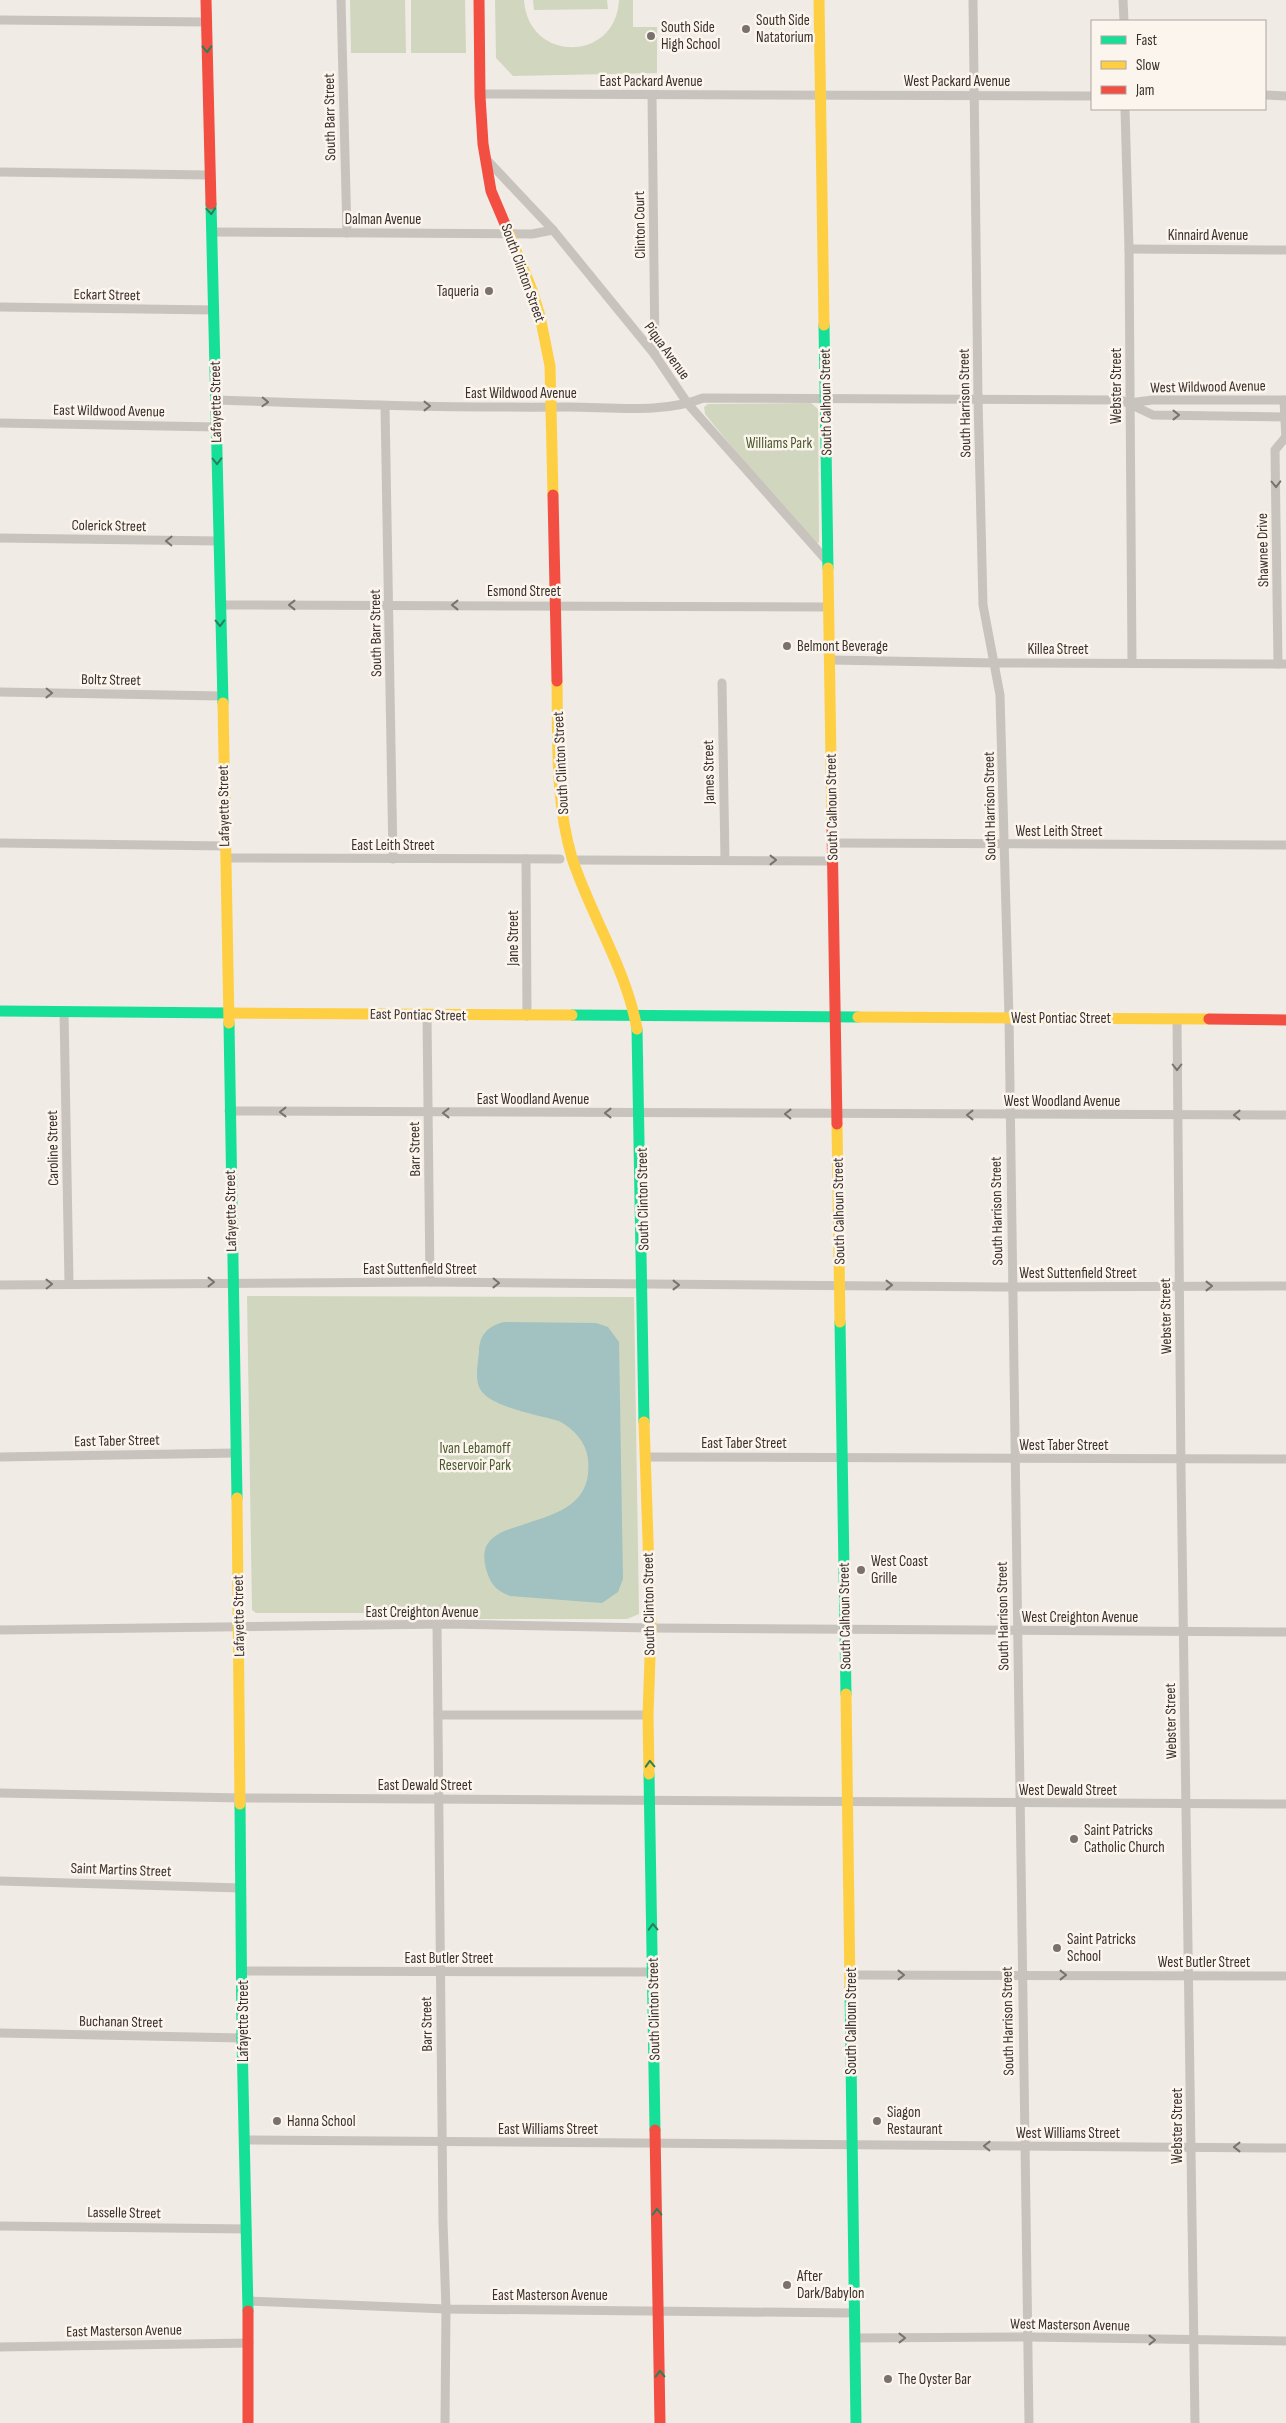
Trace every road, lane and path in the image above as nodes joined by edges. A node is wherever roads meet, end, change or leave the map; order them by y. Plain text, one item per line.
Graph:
1 (206, 0) edge
2 (341, 0) edge
3 (479, 0) edge
4 (819, 0) edge
5 (972, 0) edge
6 (1124, 0) edge
7 (0, 20) edge
8 (1124, 20) edge
9 (207, 22) junction
10 (481, 94) junction
11 (821, 94) junction
12 (974, 94) junction
13 (652, 95) junction
14 (1266, 95) edge
15 (1091, 96) edge
16 (1286, 96) edge
17 (1125, 110) edge
18 (484, 156) junction
19 (0, 172) edge
20 (209, 175) junction
21 (553, 230) junction
22 (213, 232) junction
23 (347, 233) junction
24 (509, 234) junction
25 (1129, 249) junction
26 (1286, 250) edge
27 (0, 308) edge
28 (214, 310) junction
29 (655, 355) junction
30 (825, 398) junction
31 (978, 398) junction
32 (216, 400) junction
33 (1285, 400) edge
34 (1130, 403) junction
35 (688, 404) junction
36 (385, 406) junction
37 (552, 407) junction
38 (1285, 417) edge
39 (0, 424) edge
40 (217, 427) junction
41 (1286, 439) edge
42 (1276, 528) junction
43 (1286, 528) edge
44 (0, 538) edge
45 (218, 541) junction
46 (1281, 554) edge
47 (828, 562) junction
48 (220, 605) junction
49 (390, 605) junction
50 (556, 605) junction
51 (828, 607) junction
52 (830, 660) junction
53 (996, 663) junction
54 (1132, 663) junction
55 (1282, 664) edge
56 (722, 683) dead end
57 (0, 692) edge
58 (221, 696) junction
59 (0, 843) edge
60 (832, 843) junction
61 (1004, 844) junction
62 (1286, 845) edge
63 (226, 852) junction
64 (393, 859) junction
65 (526, 859) junction
66 (560, 859) dead end
67 (572, 860) junction
68 (724, 860) junction
69 (833, 861) junction
70 (0, 1011) edge
71 (64, 1012) junction
72 (228, 1014) junction
73 (427, 1016) junction
74 (527, 1016) junction
75 (636, 1016) junction
76 (836, 1017) junction
77 (1009, 1018) junction
78 (1177, 1019) junction
79 (1286, 1020) edge
80 (229, 1111) junction
81 (428, 1113) junction
82 (641, 1113) junction
83 (837, 1114) junction
84 (1177, 1114) junction
85 (1009, 1115) junction
86 (1286, 1115) edge
87 (233, 1282) junction
88 (430, 1282) junction
89 (69, 1283) junction
90 (644, 1284) junction
91 (0, 1285) edge
92 (840, 1285) junction
93 (1180, 1286) junction
94 (1286, 1286) edge
95 (1012, 1287) junction
96 (235, 1453) junction
97 (0, 1457) edge
98 (646, 1457) junction
99 (842, 1457) junction
100 (1015, 1458) junction
101 (1181, 1458) junction
102 (1286, 1459) edge
103 (437, 1625) junction
104 (240, 1628) junction
105 (651, 1628) junction
106 (0, 1630) edge
107 (845, 1630) junction
108 (1017, 1630) junction
109 (1183, 1632) junction
110 (1286, 1632) edge
111 (438, 1715) junction
112 (648, 1715) junction
113 (0, 1794) edge
114 (241, 1798) junction
115 (439, 1798) junction
116 (651, 1801) junction
117 (850, 1803) junction
118 (1020, 1804) junction
119 (1186, 1804) junction
120 (1286, 1804) edge
121 (0, 1881) edge
122 (241, 1888) junction
123 (243, 1971) junction
124 (440, 1971) junction
125 (654, 1972) junction
126 (852, 1975) junction
127 (1022, 1975) junction
128 (1190, 1976) junction
129 (1286, 1976) edge
130 (0, 2033) edge
131 (242, 2038) junction
132 (246, 2140) junction
133 (442, 2142) junction
134 (657, 2143) junction
135 (851, 2143) junction
136 (1024, 2147) junction
137 (1191, 2147) junction
138 (1286, 2148) edge
139 (0, 2226) edge
140 (247, 2229) junction
141 (248, 2301) junction
142 (446, 2309) junction
143 (659, 2310) junction
144 (853, 2313) junction
145 (1028, 2337) junction
146 (854, 2338) junction
147 (1194, 2340) junction
148 (1286, 2340) edge
149 (249, 2343) junction
150 (0, 2347) edge
151 (248, 2423) edge
152 (445, 2423) edge
153 (660, 2423) edge
154 (856, 2423) edge
155 (1028, 2423) edge
156 (1196, 2423) edge

1 - 9 main road, Lafayette Street
2 - 23 street, South Barr Street
3 - 10 main road, South Clinton Street
4 - 11 main road, South Calhoun Street
5 - 12 street, South Harrison Street
6 - 8 street
7 - 9 street
9 -> 20 main road, Lafayette Street
10 - 13 street, East Packard Avenue
10 - 18 main road, South Clinton Street
11 - 12 street, West Packard Avenue
11 - 13 street, East Packard Avenue
11 - 30 main road, South Calhoun Street
12 - 15 street, West Packard Avenue
12 - 31 street, South Harrison Street
13 - 29 street, Clinton Court
14 - 16 street
17 - 25 street, Webster Street
18 - 21 street, Piqua Avenue
18 - 24 main road, South Clinton Street
19 - 20 street
20 -> 22 main road, Lafayette Street
21 - 24 street, Dalman Avenue
21 - 29 street, Piqua Avenue
22 - 23 street, Dalman Avenue
22 - 28 main road, Lafayette Street
23 - 24 street, Dalman Avenue
24 - 37 main road, South Clinton Street
25 - 26 street, Kinnaird Avenue
25 - 34 street, Webster Street
27 - 28 street, Eckart Street
28 - 32 main road, Lafayette Street
29 - 35 street, Piqua Avenue
30 - 31 street, West Wildwood Avenue
30 - 35 street, East Wildwood Avenue
30 - 47 main road, South Calhoun Street
31 - 34 street, West Wildwood Avenue
31 - 53 street, South Harrison Street
32 -> 36 street, East Wildwood Avenue
32 - 40 main road, Lafayette Street
33 - 34 street, West Wildwood Avenue
33 - 38 street, Shawnee Drive
34 -> 38 street, West Wildwood Avenue
34 - 54 street, Webster Street
35 - 37 street, East Wildwood Avenue
35 - 47 street, Piqua Avenue
36 -> 37 street, East Wildwood Avenue
36 - 49 street, South Barr Street
37 - 50 main road, South Clinton Street
38 - 41 street, Shawnee Drive
39 - 40 street, East Wildwood Avenue
40 -> 45 main road, Lafayette Street
41 -> 42 street, Shawnee Drive
42 - 43 street
42 - 46 street, Shawnee Drive
45 -> 44 street, Colerick Street
45 - 48 main road, Lafayette Street
46 - 55 street, Shawnee Drive
47 - 51 main road, South Calhoun Street
49 -> 48 street, Esmond Street
48 -> 58 main road, Lafayette Street
50 -> 49 street, Esmond Street
49 - 64 street, South Barr Street
50 - 51 street, Esmond Street
50 - 67 main road, South Clinton Street
51 - 52 main road, South Calhoun Street
52 - 53 street, Killea Street
52 - 60 main road, South Calhoun Street
53 - 54 street, Killea Street
53 - 61 street, South Harrison Street
54 - 55 street, Killea Street
56 - 68 street, James Street
57 -> 58 street, Boltz Street
58 - 63 main road, Lafayette Street
59 - 63 street, East Leith Street
60 - 61 street, West Leith Street
60 - 69 main road, South Calhoun Street
61 - 62 street, West Leith Street
61 - 77 street, South Harrison Street
63 - 64 street, East Leith Street
63 - 72 main road, Lafayette Street
64 - 65 street, East Leith Street
65 - 66 street, East Leith Street
65 - 74 street, Jane Street
67 - 68 street
67 - 75 main road, South Clinton Street
68 -> 69 street
69 - 76 main road, South Calhoun Street
70 - 71 main road, East Pontiac Street
71 - 72 main road, East Pontiac Street
71 - 89 street, Caroline Street
72 - 73 main road, East Pontiac Street
72 - 80 main road, Lafayette Street
73 - 74 main road, East Pontiac Street
73 - 81 street, Barr Street
74 - 75 main road, East Pontiac Street
75 - 76 main road, East Pontiac Street
75 - 82 main road, South Clinton Street
76 - 77 main road, West Pontiac Street
76 - 83 main road, South Calhoun Street
77 - 78 main road, West Pontiac Street
77 - 85 street, South Harrison Street
78 - 79 main road, West Pontiac Street
78 -> 84 street, Webster Street
81 -> 80 street, East Woodland Avenue
80 - 87 main road, Lafayette Street
82 -> 81 street, East Woodland Avenue
81 - 88 street, Barr Street
83 -> 82 street, East Woodland Avenue
82 - 90 main road, South Clinton Street
85 -> 83 street, West Woodland Avenue
83 - 92 main road, South Calhoun Street
84 - 85 street, West Woodland Avenue
86 -> 84 street, West Woodland Avenue
84 - 93 street, Webster Street
85 - 95 street, South Harrison Street
87 - 88 street, East Suttenfield Street
89 -> 87 street, East Suttenfield Street
87 - 96 main road, Lafayette Street
88 -> 90 street, East Suttenfield Street
91 -> 89 street, East Suttenfield Street
90 -> 92 street, East Suttenfield Street
90 - 98 main road, South Clinton Street
92 -> 95 street, West Suttenfield Street
92 - 99 main road, South Calhoun Street
93 -> 94 street, West Suttenfield Street
93 - 95 street, West Suttenfield Street
93 - 101 street, Webster Street
95 - 100 street, South Harrison Street
96 - 97 street, East Taber Street
96 - 104 main road, Lafayette Street
98 - 99 street, East Taber Street
98 - 105 main road, South Clinton Street
99 - 100 street, West Taber Street
99 - 107 main road, South Calhoun Street
100 - 101 street, West Taber Street
100 - 108 street, South Harrison Street
101 - 102 street, West Taber Street
101 - 109 street, Webster Street
103 - 104 street, East Creighton Avenue
103 - 105 street, East Creighton Avenue
103 - 111 street, Barr Street
104 - 106 street, East Creighton Avenue
104 - 114 main road, Lafayette Street
105 - 107 street, East Creighton Avenue
105 - 112 main road, South Clinton Street
107 - 108 street, West Creighton Avenue
107 - 117 main road, South Calhoun Street
108 - 109 street, West Creighton Avenue
108 - 118 street, South Harrison Street
109 - 110 street, West Creighton Avenue
109 - 119 street, Webster Street
111 - 112 street
111 - 115 street, Barr Street
116 -> 112 main road, South Clinton Street
113 - 114 street, East Dewald Street
114 - 115 street, East Dewald Street
114 - 122 main road, Lafayette Street
115 - 116 street, East Dewald Street
115 - 124 street, Barr Street
116 - 117 street, East Dewald Street
125 -> 116 main road, South Clinton Street
117 - 118 street, West Dewald Street
117 - 126 main road, South Calhoun Street
118 - 119 street, West Dewald Street
118 - 127 street, South Harrison Street
119 - 120 street, West Dewald Street
119 - 128 street, Webster Street
121 - 122 street, Saint Martins Street
122 - 123 main road, Lafayette Street
123 - 124 street, East Butler Street
123 - 131 main road, Lafayette Street
124 - 125 street, East Butler Street
124 - 133 street, Barr Street
125 - 134 main road, South Clinton Street
126 -> 127 street, West Butler Street
126 - 135 main road, South Calhoun Street
127 -> 128 street, West Butler Street
127 - 136 street, South Harrison Street
128 - 129 street, West Butler Street
128 - 137 street, Webster Street
130 - 131 street, Buchanan Street
131 - 132 main road, Lafayette Street
132 - 133 street, East Williams Street
132 - 140 main road, Lafayette Street
133 - 134 street, East Williams Street
133 - 142 street, Barr Street
134 - 135 street, East Williams Street
143 -> 134 main road, South Clinton Street
136 -> 135 street, West Williams Street
135 - 144 main road, South Calhoun Street
136 - 137 street, West Williams Street
136 - 145 street, South Harrison Street
138 -> 137 street, West Williams Street
137 - 147 street, Webster Street
139 - 140 street, Lasselle Street
140 - 141 main road, Lafayette Street
141 - 142 street, East Masterson Avenue
141 - 149 main road, Lafayette Street
142 - 143 street, East Masterson Avenue
142 - 152 street, Barr Street
143 - 144 street, East Masterson Avenue
153 -> 143 main road, South Clinton Street
144 - 146 main road, South Calhoun Street
146 -> 145 street, West Masterson Avenue
145 -> 147 street, West Masterson Avenue
145 - 155 street, South Harrison Street
146 - 154 main road, South Calhoun Street
147 - 148 street, West Masterson Avenue
147 - 156 street, Webster Street
149 - 150 street, East Masterson Avenue
149 - 151 main road, Lafayette Street

